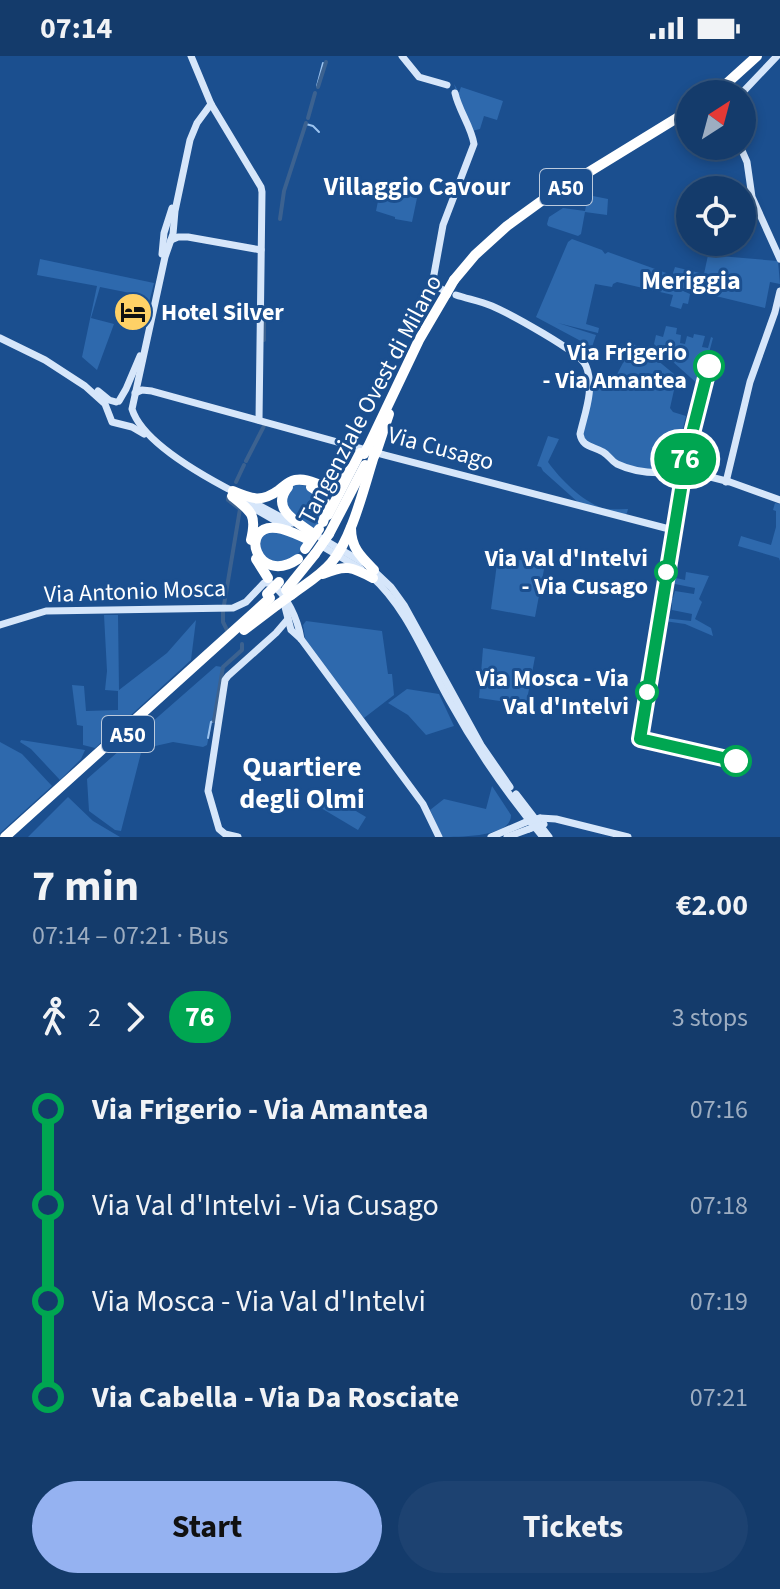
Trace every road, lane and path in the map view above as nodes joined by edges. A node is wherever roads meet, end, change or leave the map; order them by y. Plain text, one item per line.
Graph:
1 (191, 56) edge
2 (402, 56) edge
3 (757, 56) edge
4 (764, 56) edge
5 (777, 56) edge
6 (730, 80) edge
7 (739, 80) edge
8 (756, 81) edge
9 (210, 105) junction
10 (676, 119) edge
11 (676, 127) edge
12 (746, 160) edge
13 (171, 224) junction
14 (188, 237) junction
15 (168, 241) junction
16 (261, 250) junction
17 (780, 259) edge
18 (457, 282) junction
19 (780, 291) edge
20 (447, 292) junction
21 (0, 335) edge
22 (134, 380) junction
23 (152, 391) junction
24 (135, 393) junction
25 (118, 401) junction
26 (132, 410) junction
27 (109, 411) junction
28 (259, 420) junction
29 (119, 425) junction
30 (369, 451) junction
31 (351, 469) junction
32 (682, 473) junction
33 (726, 482) junction
34 (232, 494) junction
35 (780, 500) edge
36 (353, 519) junction
37 (316, 538) junction
38 (339, 552) junction
39 (298, 559) junction
40 (373, 574) junction
41 (314, 578) junction
42 (281, 586) junction
43 (267, 598) junction
44 (0, 618) edge
45 (14, 619) junction
46 (293, 624) junction
47 (0, 625) edge
48 (276, 633) junction
49 (516, 794) dead end
50 (542, 821) junction
51 (527, 826) junction
52 (591, 828) junction
53 (5, 837) edge
54 (14, 837) edge
55 (238, 837) edge
56 (439, 837) edge
57 (491, 837) edge
58 (507, 837) edge
59 (543, 837) edge
60 (549, 837) edge
61 (628, 837) edge

1 - 9 street
2 - 20 street
3 - 6 highway
4 - 7 highway
5 - 8 street
9 - 13 street
9 - 13 street
9 - 16 street
10 - 18 highway, Tangenziale Ovest di Milano / A50
11 - 18 highway, Tangenziale Ovest di Milano / A50
12 - 17 street
13 - 14 street
13 - 15 street
14 - 15 street
14 - 16 street
15 - 22 street
16 - 28 street
18 - 20 highway, Tangenziale Ovest di Milano / A50, bridge
19 - 33 street
20 - 30 highway, Tangenziale Ovest di Milano / A50
20 - 32 street
21 - 25 street
21 - 27 street
22 - 23 street, Via Cusago
22 - 24 street
22 - 25 street
23 - 24 street, Via Cusago
23 - 28 street, Via Cusago
24 - 26 street
25 - 26 street
25 - 27 street
26 - 29 street
26 - 34 street
27 - 29 street
28 - 32 street, Via Cusago
29 - 34 street
30 - 31 highway
30 - 36 highway
30 - 37 highway, Tangenziale Ovest di Milano / A50
31 - 34 highway
31 - 37 highway
32 - 33 street
33 - 35 street
34 - 37 street
34 - 42 highway
36 - 38 highway
36 - 40 highway
37 - 37 highway
37 - 38 street
37 - 39 highway
37 - 39 highway
37 - 42 highway, Tangenziale Ovest di Milano / A50
38 - 40 street
38 - 41 highway
39 - 42 highway
40 - 41 highway
40 - 59 street
41 - 42 highway
42 - 43 highway
42 - 43 highway, Tangenziale Ovest di Milano / A50, bridge
43 - 45 street, Via Antonio Mosca
43 - 46 street, Via Antonio Mosca
43 - 53 highway, Tangenziale Ovest di Milano / A50
43 - 54 highway, Tangenziale Ovest di Milano / A50
44 - 45 street
45 - 47 street
46 - 48 street
46 - 48 street
46 - 56 street
48 - 55 street
49 - 60 street
50 - 51 street, bridge
50 - 52 street
50 - 52 street
51 - 57 street
51 - 58 street
52 - 61 street

